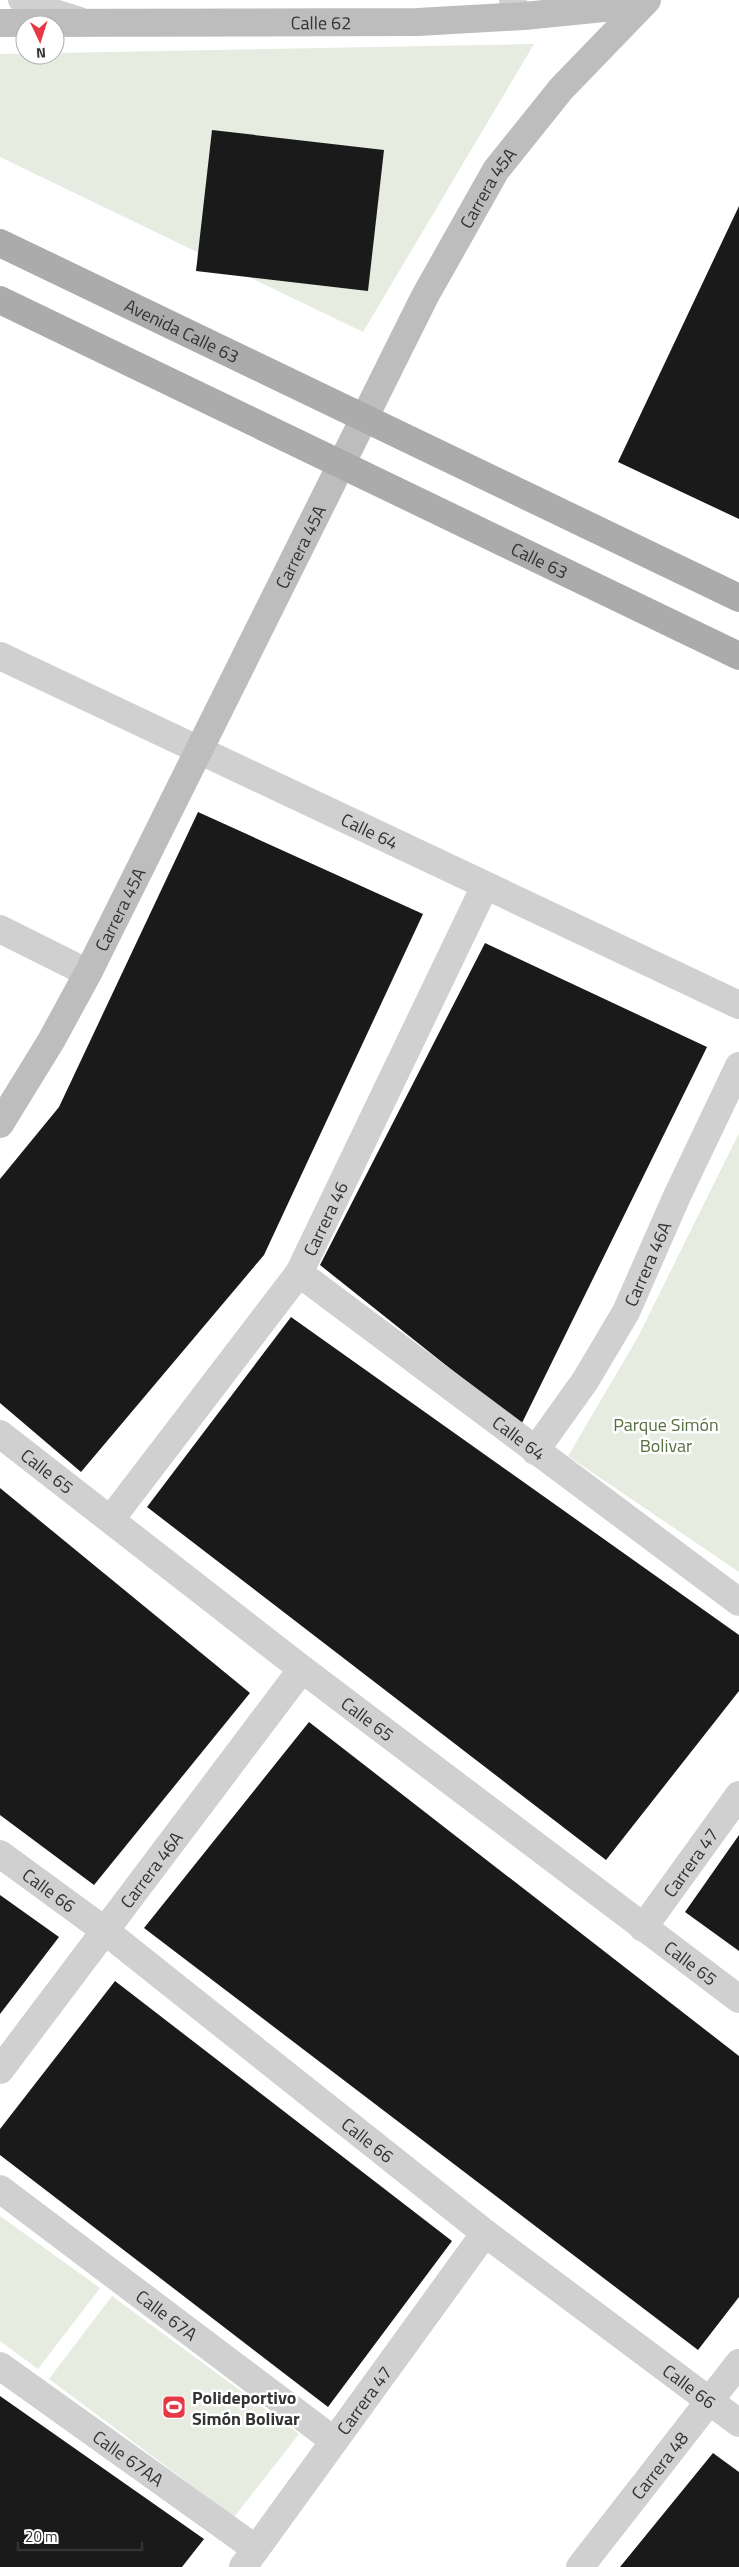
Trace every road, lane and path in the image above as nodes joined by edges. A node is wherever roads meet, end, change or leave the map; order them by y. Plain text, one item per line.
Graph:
1 (20, 0) edge
2 (645, 2) edge
3 (517, 8) edge
4 (89, 21) junction
5 (0, 23) edge
6 (0, 243) edge
7 (0, 300) edge
8 (364, 418) junction
9 (341, 464) junction
10 (739, 598) edge
11 (0, 656) edge
12 (739, 656) edge
13 (198, 750) junction
14 (485, 886) junction
15 (0, 929) edge
16 (88, 973) junction
17 (739, 1005) edge
18 (739, 1066) edge
19 (0, 1124) edge
20 (298, 1273) junction
21 (0, 1434) edge
22 (535, 1451) junction
23 (111, 1519) junction
24 (739, 1602) edge
25 (302, 1669) junction
26 (739, 1795) edge
27 (0, 1854) edge
28 (643, 1928) junction
29 (104, 1930) junction
30 (739, 1999) edge
31 (0, 2070) edge
32 (0, 2189) edge
33 (484, 2233) junction
34 (739, 2363) edge
35 (0, 2366) edge
36 (710, 2401) junction
37 (739, 2423) edge
38 (333, 2440) junction
39 (249, 2558) edge
40 (580, 2567) edge

1 - 4 lane
2 - 3 street, Calle 62
2 - 8 street, Carrera 45A
3 - 4 street, Calle 62
4 - 5 street, Calle 62
6 - 8 main road, Avenida Calle 63
7 - 9 main road
8 - 9 street, Carrera 45A
8 - 10 main road
9 - 12 main road, Calle 63
9 - 13 street, Carrera 45A
11 - 13 street, Calle 64
13 - 14 street, Calle 64
13 - 16 street, Carrera 45A
14 - 17 street, Calle 64
14 - 20 street, Carrera 46
15 - 16 street
16 - 19 street, Carrera 45A
18 - 22 street, Carrera 46A
20 - 22 street, Calle 64
20 - 23 street, Carrera 46
21 - 23 street, Calle 65
22 - 24 street, Calle 64
23 - 25 street, Calle 65
25 - 28 street, Calle 65
25 - 29 street, Carrera 46A
26 - 28 street, Carrera 47
27 - 29 street, Calle 66
28 - 30 street, Calle 65
29 - 31 street, Carrera 46A
29 - 33 street, Calle 66
32 - 38 street, Calle 67A
33 - 36 street, Calle 66
33 - 38 street, Carrera 47
34 - 36 street, Carrera 48
35 - 39 street, Calle 67AA
36 - 37 street, Calle 66
36 - 40 street, Carrera 48
38 - 39 street, Carrera 47

